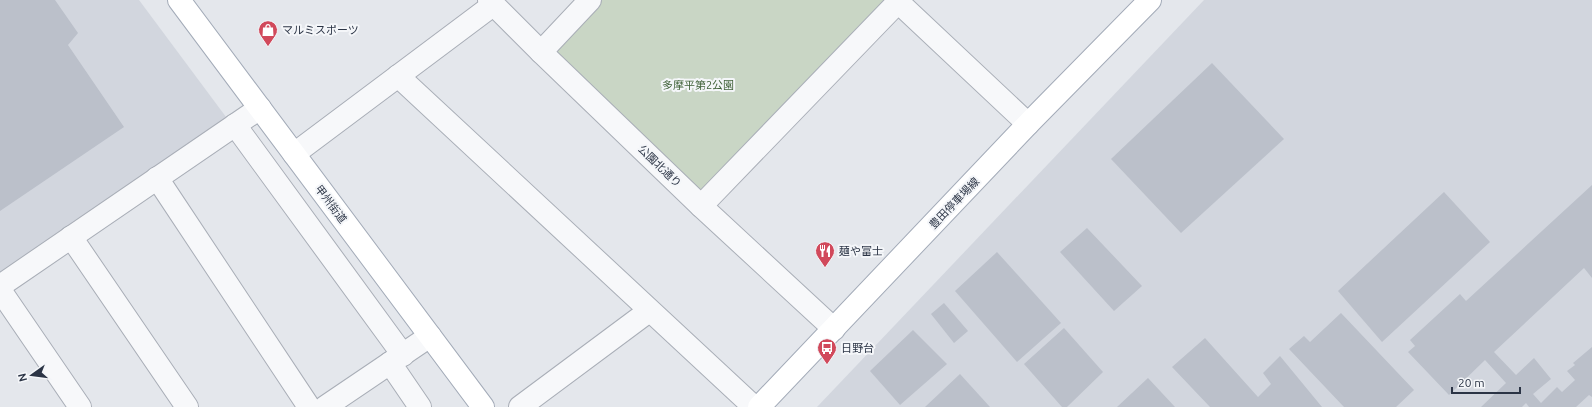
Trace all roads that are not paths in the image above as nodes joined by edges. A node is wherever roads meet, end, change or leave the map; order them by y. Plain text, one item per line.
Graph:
1 (179, 0) edge
2 (590, 0) edge
3 (1150, 0) edge
4 (897, 1) edge
5 (491, 2) edge
6 (541, 52) junction
7 (398, 76) junction
8 (260, 108) junction
9 (1028, 124) junction
10 (235, 125) junction
11 (294, 154) junction
12 (157, 178) junction
13 (701, 206) junction
14 (71, 237) junction
15 (0, 286) edge
16 (0, 290) edge
17 (649, 311) junction
18 (834, 329) junction
19 (430, 336) junction
20 (397, 359) junction
21 (80, 407) edge
22 (187, 407) edge
23 (309, 407) edge
24 (325, 407) edge
25 (420, 407) edge
26 (483, 407) edge
27 (520, 407) edge
28 (754, 407) edge
29 (759, 407) edge

1 - 8 main road, 甲州街道
2 - 6 street
3 - 9 main road, 豊田停車場線
4 - 9 street
4 - 13 street
5 - 6 street, 公園北通り
5 - 7 street
6 - 13 street, 公園北通り
7 - 11 street
7 - 17 street
8 - 10 street
8 - 11 main road, 甲州街道
9 - 18 main road, 豊田停車場線
10 - 12 street
10 - 20 street
11 - 19 main road, 甲州街道
12 - 14 street
12 - 23 street
13 - 18 street, 公園北通り
14 - 15 street
14 - 22 street
16 - 21 street
17 - 27 street
17 - 28 street
18 - 29 main road, 豊田停車場線
19 - 20 street
19 - 26 main road, 甲州街道
20 - 24 street
20 - 25 street

